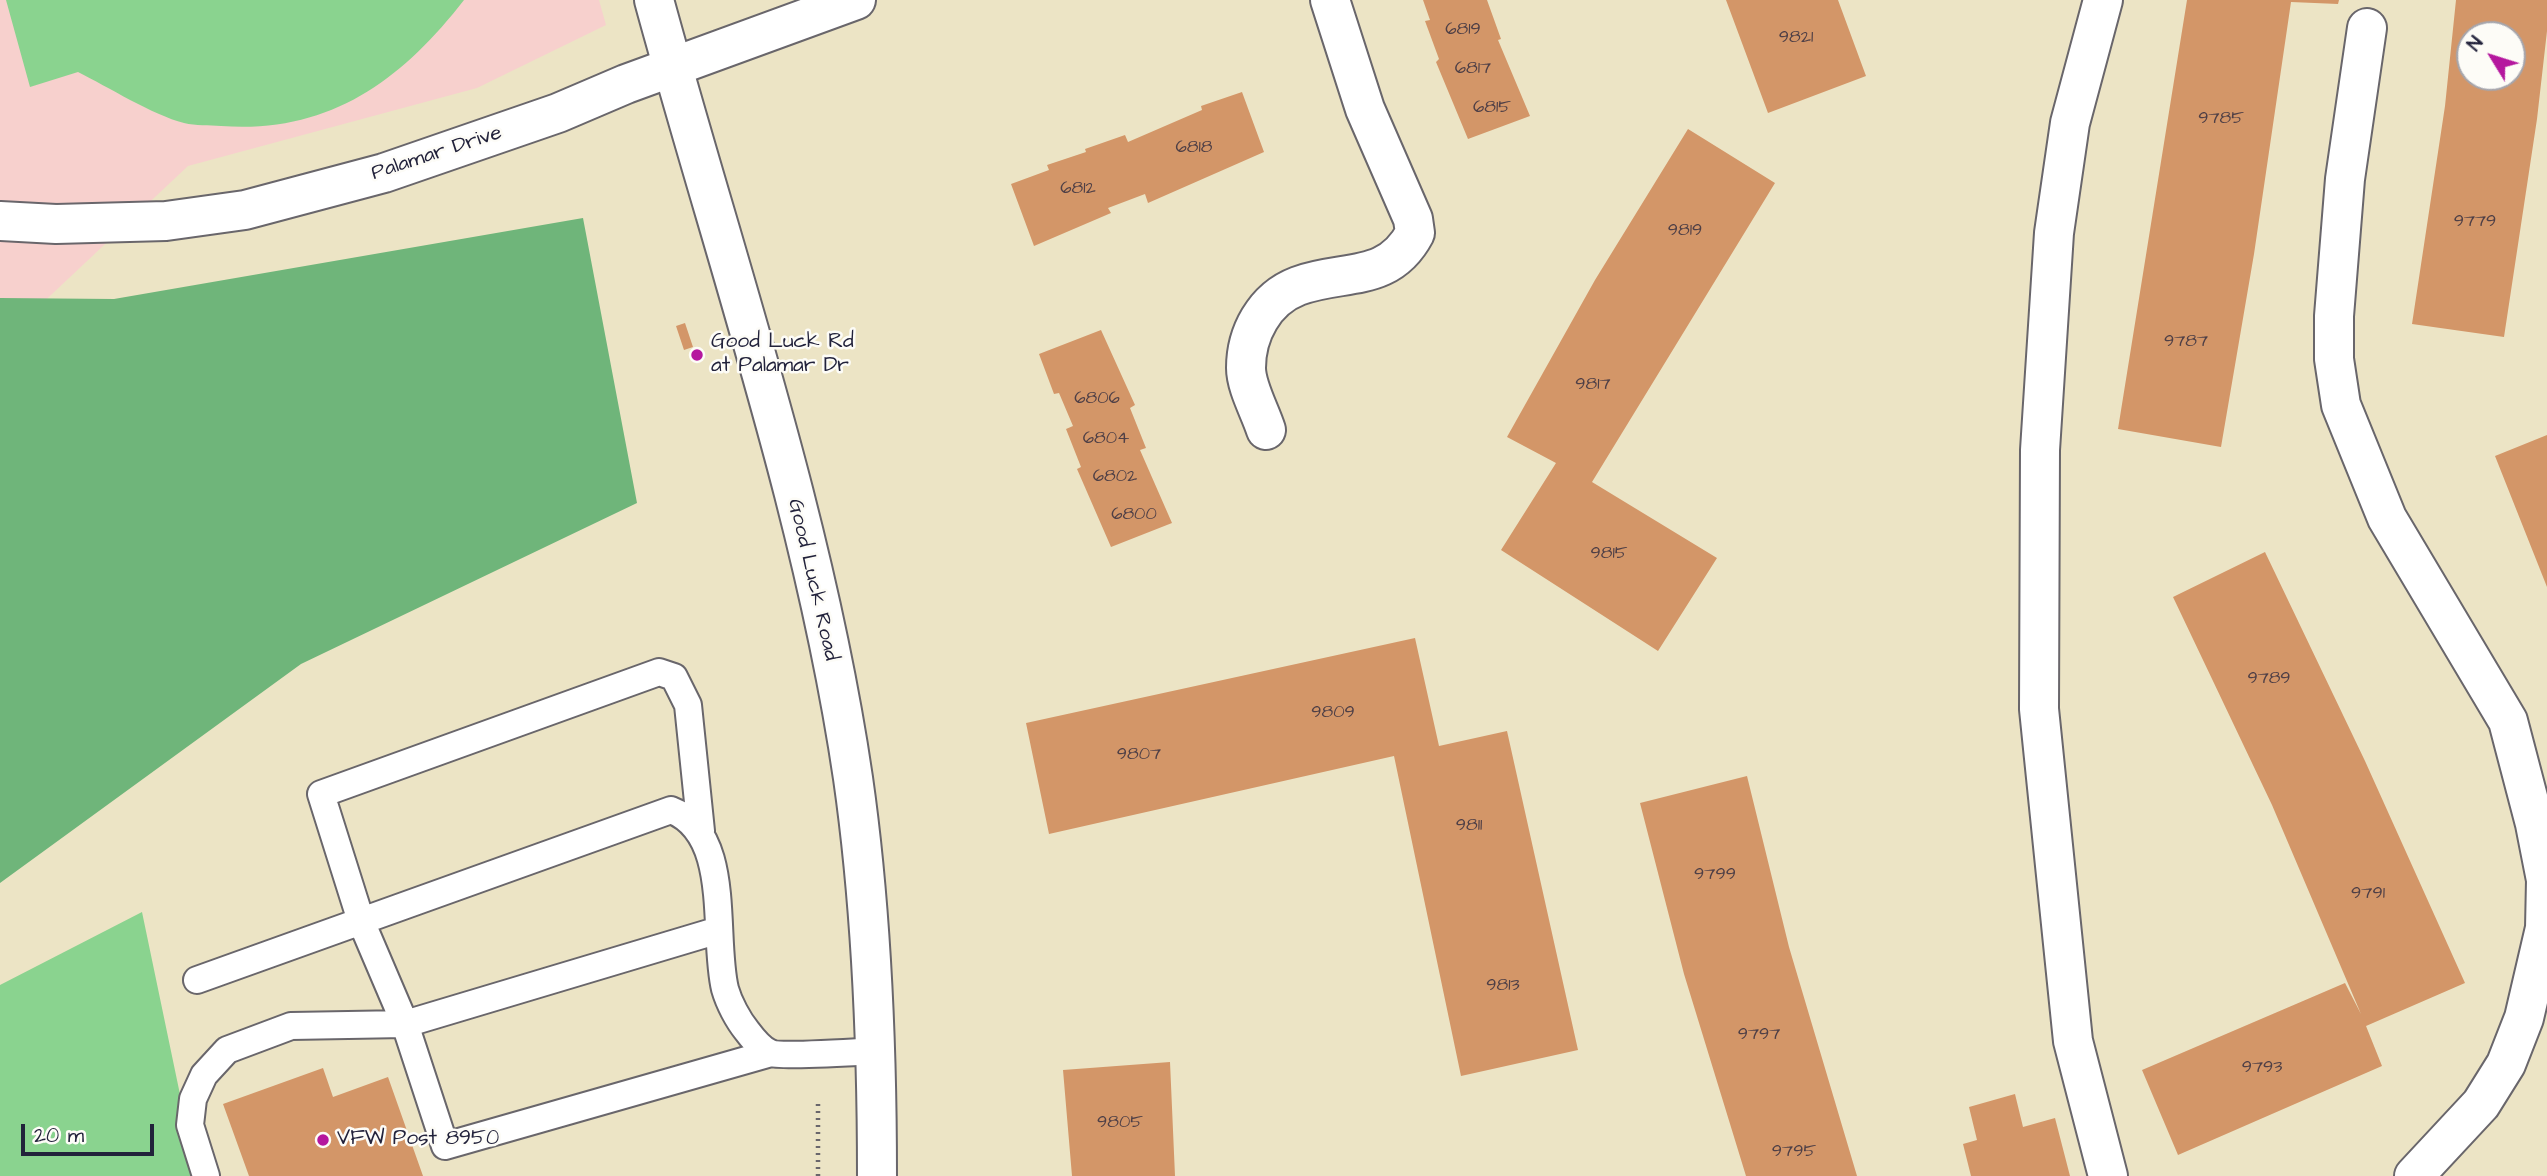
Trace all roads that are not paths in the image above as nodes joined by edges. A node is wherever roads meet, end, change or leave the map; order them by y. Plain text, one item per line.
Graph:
1 (654, 0) edge
2 (856, 0) edge
3 (1330, 0) edge
4 (2103, 0) edge
5 (2367, 28) dead end
6 (672, 67) junction
7 (0, 221) edge
8 (1266, 430) dead end
9 (701, 831) junction
10 (361, 921) junction
11 (719, 930) junction
12 (197, 980) dead end
13 (405, 1024) junction
14 (877, 1051) junction
15 (771, 1054) junction
16 (206, 1176) edge
17 (877, 1176) edge
18 (2108, 1176) edge
19 (2414, 1176) edge

1 - 6 street, Good Luck Road
2 - 6 street, Palamar Drive
3 - 8 street
4 - 18 street
5 - 19 street
6 - 7 street, Palamar Drive
6 - 14 street, Good Luck Road
9 - 10 lane
9 - 10 lane
9 - 11 lane
10 - 12 lane
10 - 13 lane
11 - 13 lane
11 - 15 lane
13 - 15 lane
13 - 16 lane
14 - 15 lane
14 - 17 street, Good Luck Road

